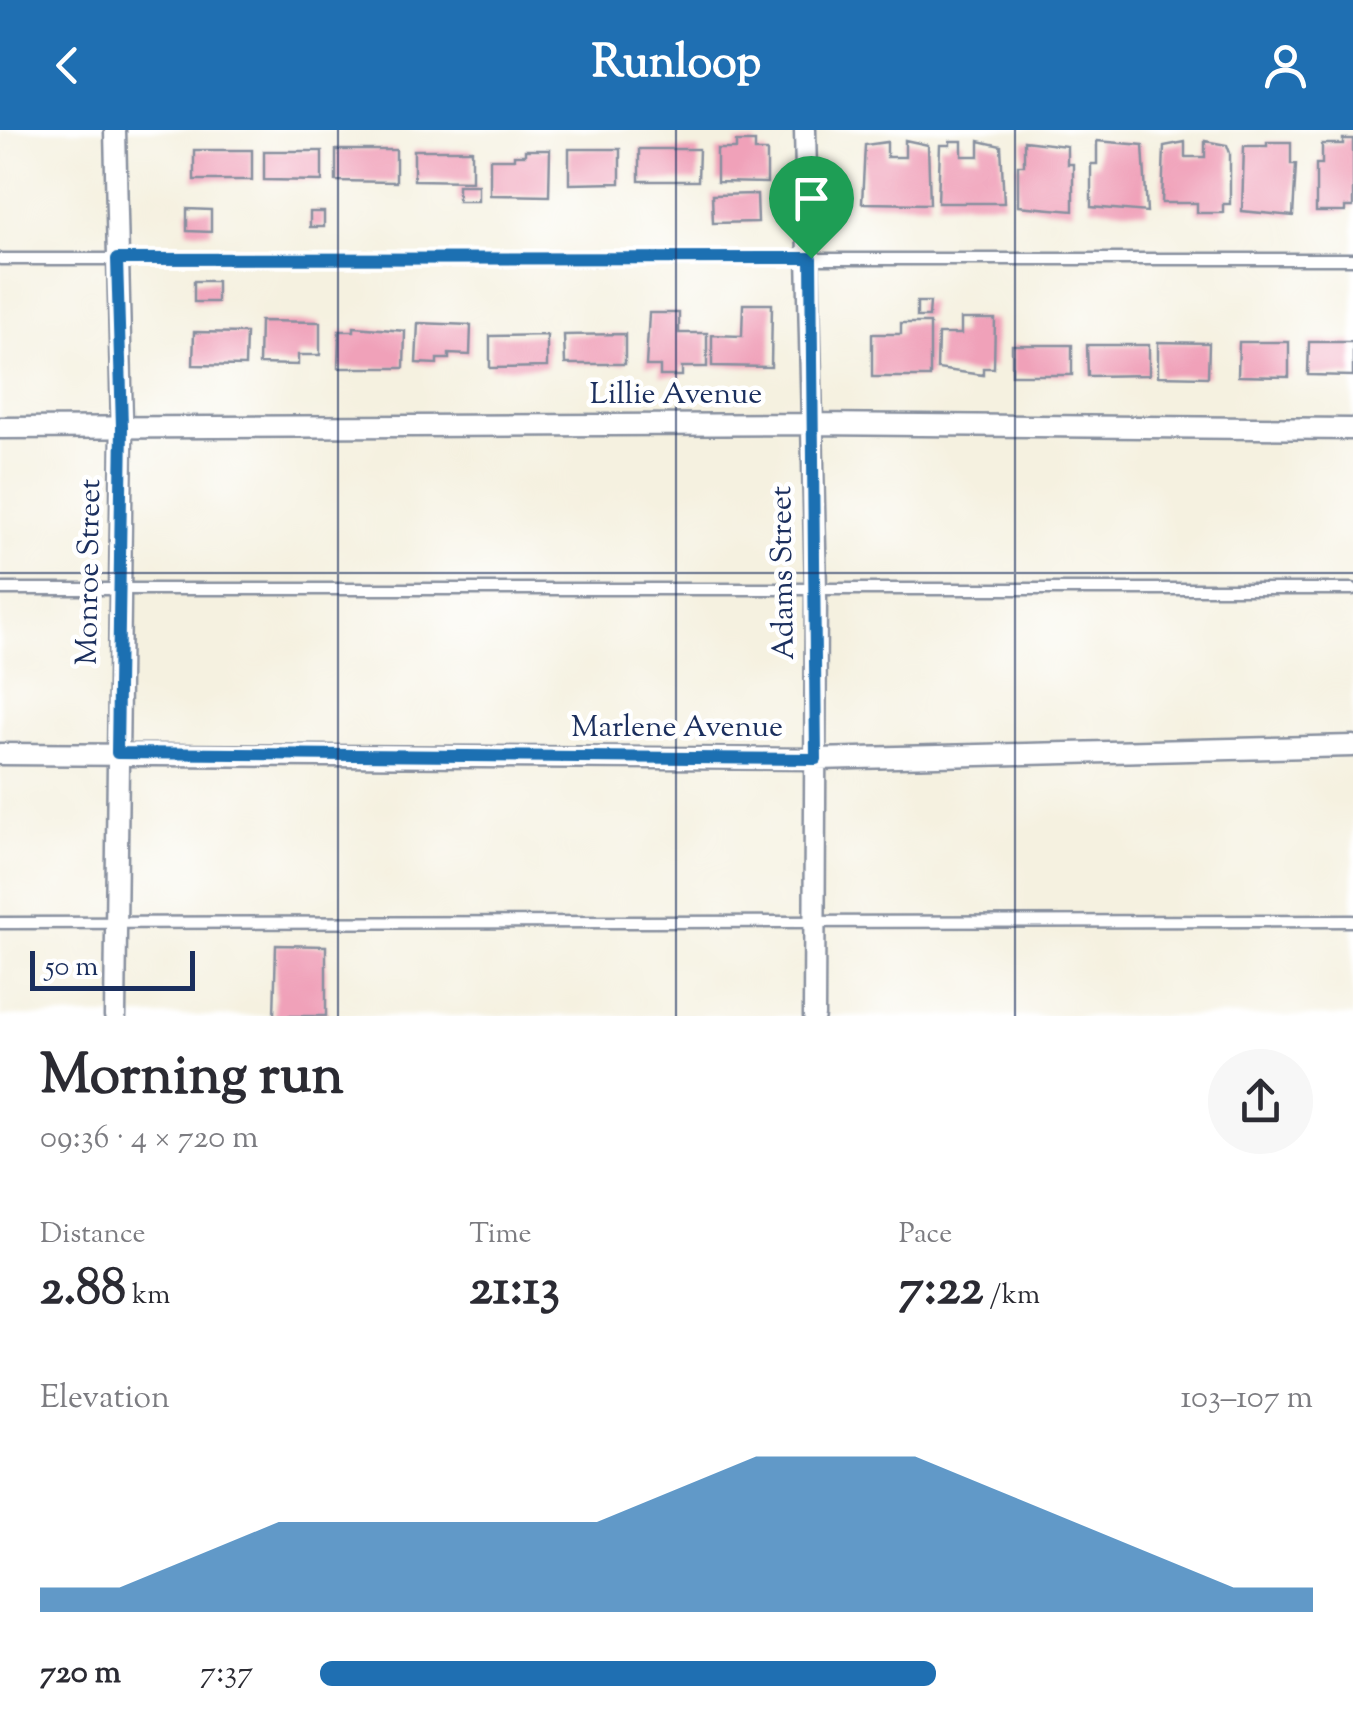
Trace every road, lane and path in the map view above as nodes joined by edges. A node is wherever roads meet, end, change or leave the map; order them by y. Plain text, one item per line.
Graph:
1 (115, 130) edge
2 (805, 130) edge
3 (811, 258) junction
4 (0, 259) edge
5 (117, 259) junction
6 (1353, 259) edge
7 (812, 424) junction
8 (122, 427) junction
9 (0, 428) edge
10 (1353, 429) edge
11 (0, 588) edge
12 (120, 589) junction
13 (1353, 589) edge
14 (816, 590) junction
15 (1353, 746) edge
16 (117, 753) junction
17 (0, 754) edge
18 (816, 759) junction
19 (1353, 921) edge
20 (0, 922) edge
21 (116, 922) junction
22 (816, 922) junction
23 (115, 1016) edge
24 (814, 1016) edge

1 - 5 street, Monroe Street
2 - 3 street, Adams Street
3 - 5 lane
3 - 6 lane
3 - 7 street, Adams Street
4 - 5 lane
5 - 8 street, Monroe Street
7 - 8 street, Lillie Avenue
7 - 10 street, Lillie Avenue
7 - 14 street, Adams Street
8 - 9 street, Lillie Avenue
8 - 12 street, Monroe Street
11 - 12 lane
12 - 14 lane
12 - 16 street, Monroe Street
13 - 14 lane
14 - 18 street, Adams Street
15 - 18 street, Marlene Avenue
16 - 17 street, Marlene Avenue
16 - 18 street, Marlene Avenue
16 - 21 street, Monroe Street
18 - 22 street, Adams Street
19 - 22 lane
20 - 21 lane
21 - 22 lane
21 - 23 street, Monroe Street
22 - 24 street, Adams Street

